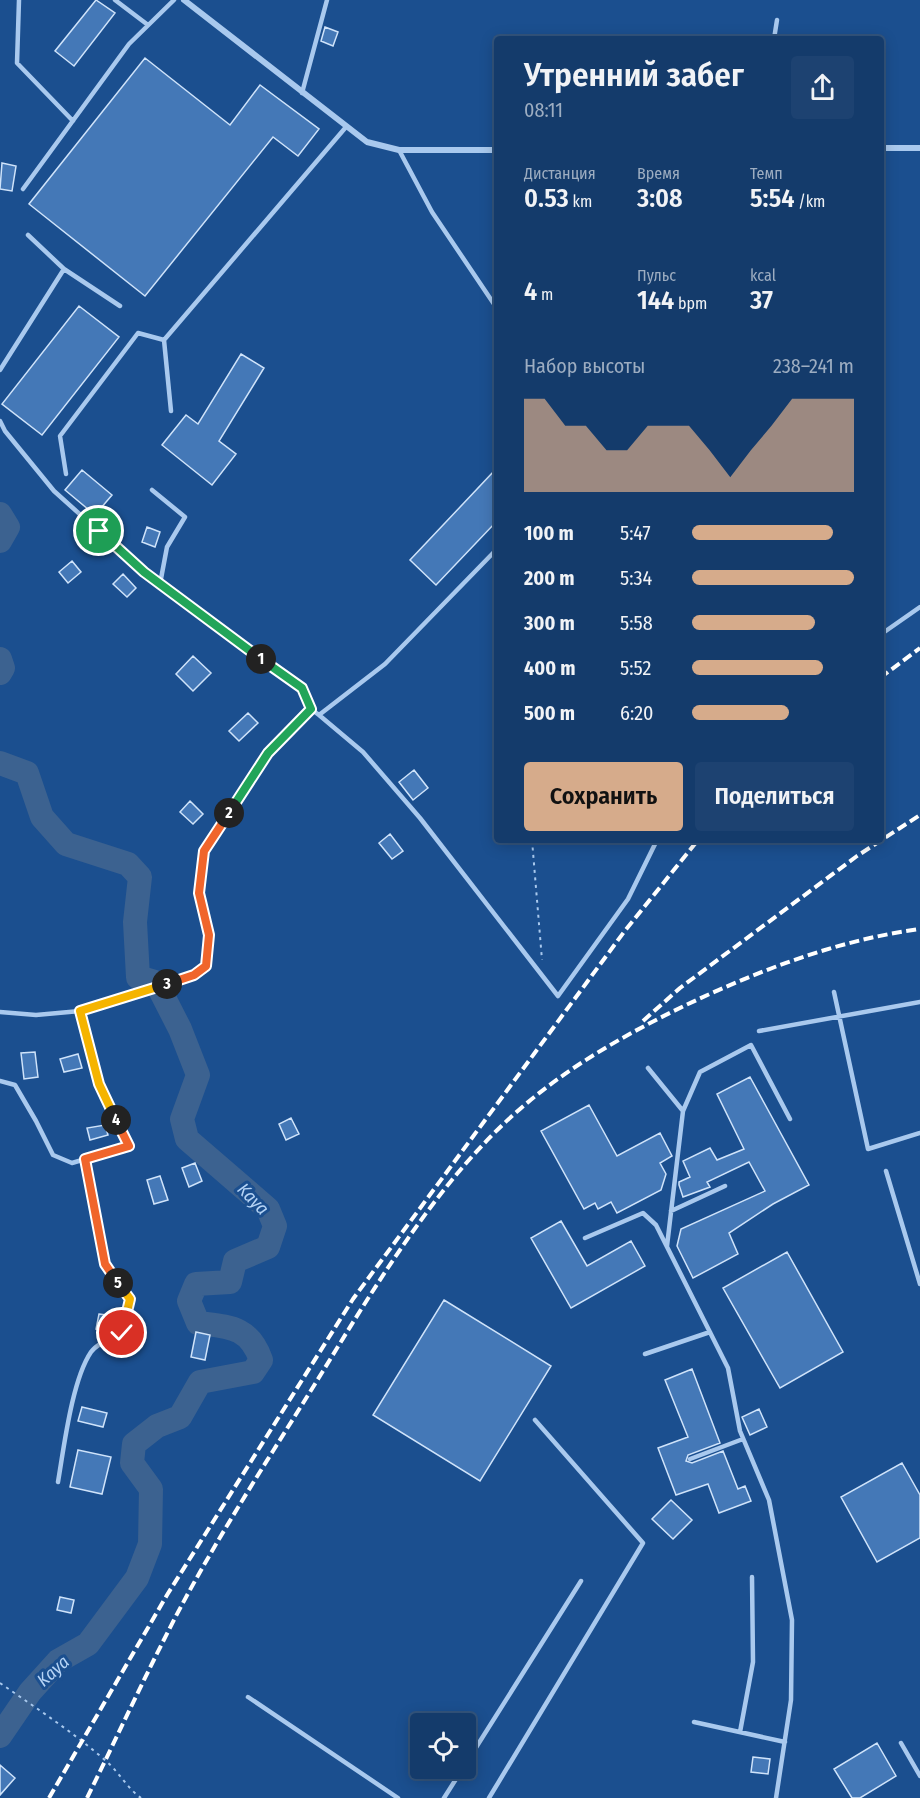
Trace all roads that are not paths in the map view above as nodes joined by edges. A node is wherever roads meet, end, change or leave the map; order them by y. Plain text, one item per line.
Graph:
1 (19, 0) edge
2 (115, 0) edge
3 (174, 0) edge
4 (184, 0) edge
5 (327, 0) edge
6 (777, 20) dead end
7 (148, 25) junction
8 (774, 36) edge
9 (302, 93) junction
10 (73, 121) junction
11 (346, 127) junction
12 (884, 148) edge
13 (920, 148) edge
14 (494, 149) edge
15 (399, 150) junction
16 (23, 189) dead end
17 (28, 235) dead end
18 (64, 269) junction
19 (494, 304) edge
20 (120, 306) dead end
21 (164, 340) junction
22 (0, 370) edge
23 (171, 411) dead end
24 (0, 422) edge
25 (66, 474) dead end
26 (152, 490) dead end
27 (494, 551) edge
28 (160, 584) junction
29 (920, 607) edge
30 (884, 632) edge
31 (311, 709) junction
32 (319, 715) junction
33 (656, 843) edge
34 (834, 992) dead end
35 (920, 1002) edge
36 (80, 1011) junction
37 (0, 1012) edge
38 (839, 1016) junction
39 (759, 1031) dead end
40 (648, 1068) dead end
41 (0, 1081) edge
42 (683, 1111) junction
43 (790, 1119) dead end
44 (920, 1133) edge
45 (85, 1159) junction
46 (886, 1171) dead end
47 (725, 1186) dead end
48 (671, 1211) junction
49 (585, 1238) dead end
50 (667, 1246) junction
51 (920, 1284) edge
52 (710, 1332) junction
53 (645, 1354) dead end
54 (535, 1420) dead end
55 (743, 1439) junction
56 (690, 1459) dead end
57 (58, 1482) dead end
58 (752, 1577) dead end
59 (581, 1581) dead end
60 (248, 1697) dead end
61 (694, 1722) dead end
62 (740, 1732) junction
63 (785, 1742) junction
64 (901, 1743) dead end
65 (476, 1748) edge
66 (920, 1776) edge
67 (456, 1779) edge
68 (398, 1798) edge
69 (444, 1798) edge
70 (489, 1798) edge
71 (776, 1798) edge

1 - 10 lane
2 - 7 lane
3 - 7 lane
4 - 9 street
5 - 9 lane
6 - 8 lane
7 - 10 lane
9 - 11 street
10 - 16 lane
11 - 15 street
11 - 21 lane
12 - 13 street
14 - 15 street
15 - 19 lane
17 - 18 lane
18 - 20 lane
18 - 22 lane
21 - 23 lane
21 - 25 lane
24 - 28 lane
26 - 28 lane
27 - 32 lane
28 - 31 lane
29 - 30 lane
31 - 32 lane
31 - 36 lane
32 - 33 lane
34 - 38 lane
35 - 38 lane
36 - 37 lane
36 - 45 lane
38 - 39 lane
38 - 44 lane
40 - 42 lane
41 - 45 lane
42 - 43 lane
42 - 48 lane
45 - 57 lane
46 - 51 lane
47 - 48 lane
48 - 50 lane
49 - 50 lane
50 - 52 lane
52 - 53 lane
52 - 55 lane
54 - 70 lane
55 - 56 lane
55 - 63 lane
58 - 62 lane
59 - 65 lane
60 - 68 lane
61 - 62 lane
62 - 63 lane
63 - 71 lane
64 - 66 lane
67 - 69 lane

